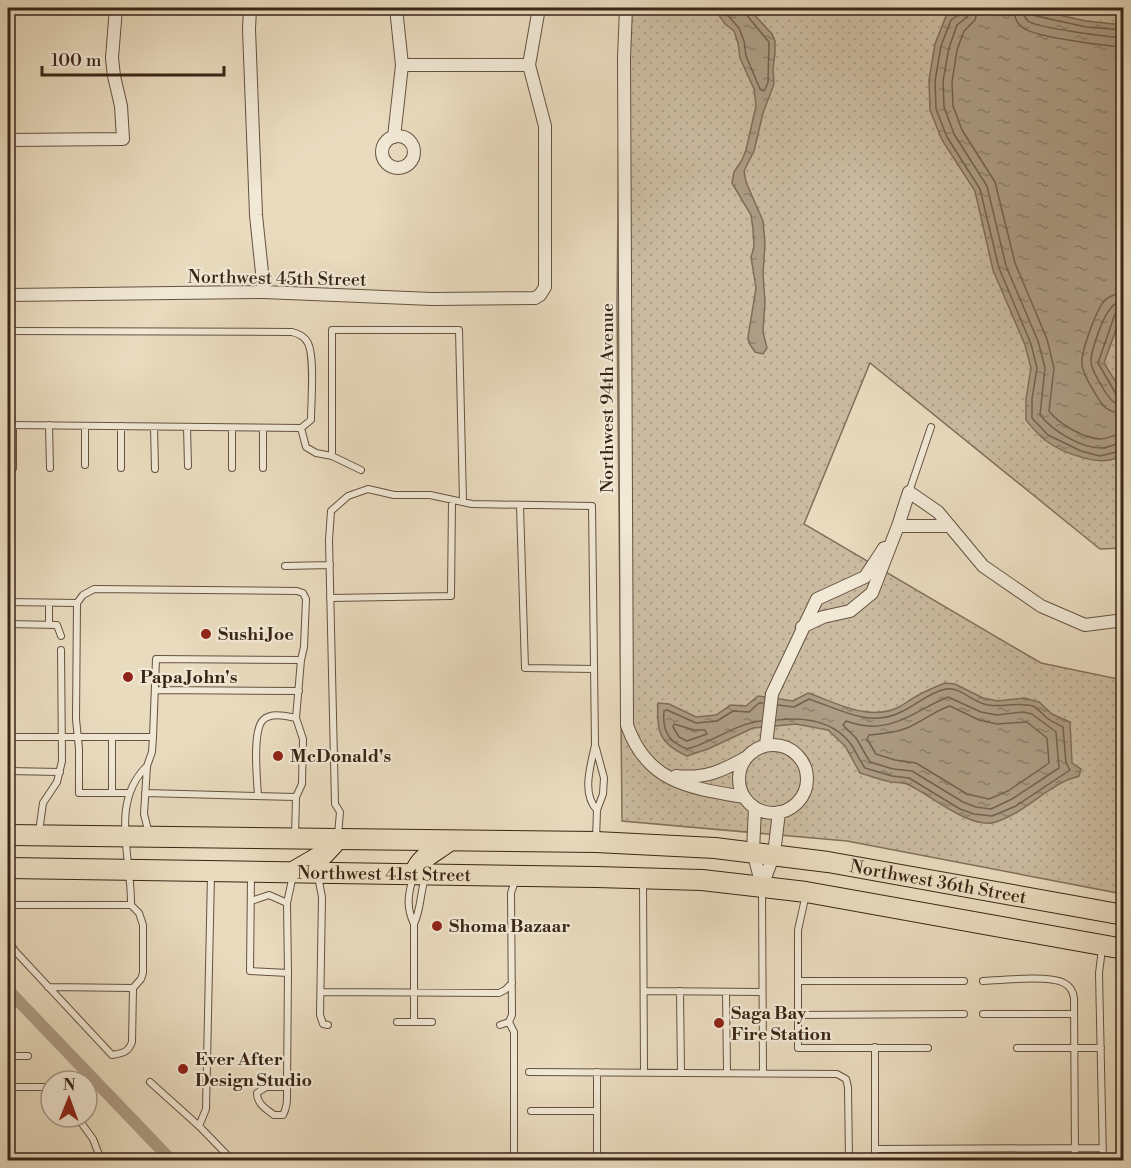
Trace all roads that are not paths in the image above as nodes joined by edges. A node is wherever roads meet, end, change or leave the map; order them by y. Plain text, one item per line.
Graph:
1 (116, 8) edge
2 (250, 8) edge
3 (396, 8) edge
4 (539, 8) edge
5 (626, 8) edge
6 (402, 65) junction
7 (529, 65) junction
8 (394, 137) dead end
9 (8, 140) edge
10 (264, 292) junction
11 (8, 295) edge
12 (8, 331) edge
13 (10, 425) edge
14 (49, 425) junction
15 (85, 426) junction
16 (121, 426) junction
17 (154, 427) junction
18 (187, 427) junction
19 (931, 427) dead end
20 (232, 428) junction
21 (263, 428) junction
22 (301, 428) junction
23 (332, 456) junction
24 (85, 465) dead end
25 (188, 466) dead end
26 (13, 468) dead end
27 (50, 468) dead end
28 (120, 468) dead end
29 (232, 468) dead end
30 (263, 468) dead end
31 (154, 469) dead end
32 (361, 470) dead end
33 (909, 492) junction
34 (452, 500) junction
35 (463, 502) junction
36 (520, 506) junction
37 (898, 526) junction
38 (950, 526) junction
39 (330, 565) junction
40 (285, 566) dead end
41 (330, 598) junction
42 (8, 602) edge
43 (49, 603) junction
44 (77, 603) junction
45 (1124, 620) edge
46 (8, 624) edge
47 (48, 624) junction
48 (802, 627) junction
49 (61, 636) dead end
50 (61, 650) dead end
51 (301, 660) junction
52 (594, 669) junction
53 (155, 690) junction
54 (299, 691) junction
55 (296, 718) junction
56 (8, 737) edge
57 (63, 737) junction
58 (78, 737) junction
59 (112, 737) junction
60 (153, 737) junction
61 (595, 744) junction
62 (766, 746) junction
63 (747, 757) junction
64 (147, 766) junction
65 (8, 771) edge
66 (60, 772) junction
67 (663, 775) junction
68 (112, 793) junction
69 (129, 793) junction
70 (145, 794) junction
71 (258, 796) junction
72 (296, 796) junction
73 (744, 796) junction
74 (755, 808) junction
75 (597, 810) junction
76 (779, 812) junction
77 (8, 835) edge
78 (38, 836) junction
79 (126, 838) junction
80 (152, 838) junction
81 (253, 839) junction
82 (295, 839) junction
83 (338, 839) junction
84 (449, 841) junction
85 (596, 842) junction
86 (753, 851) junction
87 (774, 854) junction
88 (8, 868) edge
89 (130, 870) junction
90 (211, 871) junction
91 (251, 871) junction
92 (293, 872) junction
93 (317, 872) junction
94 (365, 873) junction
95 (420, 874) junction
96 (517, 875) junction
97 (596, 876) junction
98 (644, 878) junction
99 (762, 886) junction
100 (806, 892) junction
101 (251, 901) junction
102 (288, 903) junction
103 (8, 905) edge
104 (131, 905) junction
105 (1116, 914) edge
106 (414, 924) junction
107 (8, 940) edge
108 (1102, 945) junction
109 (1124, 949) edge
110 (288, 973) junction
111 (798, 981) junction
112 (964, 981) dead end
113 (984, 981) dead end
114 (512, 983) junction
115 (48, 987) junction
116 (133, 988) junction
117 (644, 991) junction
118 (321, 992) junction
119 (680, 992) junction
120 (726, 992) junction
121 (762, 992) junction
122 (414, 993) junction
123 (964, 1014) dead end
124 (983, 1014) dead end
125 (1073, 1014) junction
126 (798, 1015) junction
127 (398, 1022) dead end
128 (414, 1022) junction
129 (432, 1022) dead end
130 (509, 1022) junction
131 (500, 1024) dead end
132 (328, 1025) dead end
133 (875, 1047) junction
134 (928, 1048) dead end
135 (1017, 1048) dead end
136 (1073, 1048) junction
137 (1101, 1048) junction
138 (8, 1056) edge
139 (28, 1056) dead end
140 (529, 1072) dead end
141 (597, 1072) junction
142 (644, 1072) junction
143 (681, 1072) junction
144 (727, 1072) junction
145 (763, 1073) junction
146 (150, 1083) dead end
147 (8, 1087) edge
148 (39, 1087) edge
149 (287, 1087) junction
150 (531, 1111) dead end
151 (597, 1111) junction
152 (199, 1126) junction
153 (86, 1129) edge
154 (1075, 1148) junction
155 (1103, 1148) junction
156 (875, 1149) junction
157 (101, 1161) edge
158 (232, 1161) edge
159 (514, 1161) edge
160 (597, 1161) edge
161 (849, 1161) edge
162 (875, 1161) edge
163 (1075, 1161) edge
164 (1103, 1161) edge

1 - 9 street
2 - 10 street
3 - 6 street
4 - 7 street
5 - 67 street, Northwest 94th Avenue
6 - 7 street
6 - 8 street
7 - 10 street, Northwest 45th Street
10 - 11 street, Northwest 45th Street
12 - 22 lane
13 - 14 lane
13 - 26 lane
14 - 15 lane
14 - 27 lane
15 - 16 lane
15 - 24 lane
16 - 17 lane
16 - 28 lane
17 - 18 lane
17 - 31 lane
18 - 20 lane
18 - 25 lane
19 - 33 lane
20 - 21 lane
20 - 29 lane
21 - 22 lane
21 - 30 lane
22 - 23 lane
23 - 32 lane
23 - 35 lane
33 - 37 street
33 - 38 street
34 - 35 lane
34 - 39 lane
34 - 41 lane
35 - 36 lane
36 - 52 lane
36 - 52 lane
37 - 38 street
37 - 48 street
37 - 48 street
38 - 45 street
39 - 40 lane
39 - 41 lane
41 - 83 lane
42 - 43 lane
43 - 44 lane
43 - 47 lane
44 - 51 lane
44 - 58 lane
46 - 47 lane
47 - 49 lane
48 - 62 street
50 - 57 lane
51 - 53 lane
51 - 54 lane
52 - 61 lane
53 - 54 lane
53 - 60 lane
54 - 55 lane
55 - 71 lane
55 - 72 lane
56 - 57 lane
57 - 58 lane
57 - 66 lane
58 - 59 lane
58 - 68 lane
59 - 60 lane
59 - 68 lane
60 - 64 lane
61 - 75 lane
61 - 75 lane
62 - 63 street
62 - 76 street
63 - 67 street
63 - 73 street
64 - 69 lane
64 - 70 lane
65 - 66 lane
66 - 78 lane
67 - 73 street, Northwest 94th Avenue
68 - 69 lane
69 - 79 lane
70 - 71 lane
70 - 80 lane
71 - 72 lane
72 - 82 lane
73 - 74 street
74 - 76 street
74 - 86 street
75 - 85 lane
76 - 87 street
77 - 78 main road, Northwest 41st Street
78 - 79 main road, Northwest 41st Street
79 - 80 main road, Northwest 41st Street
79 - 89 lane
80 - 81 main road, Northwest 41st Street
81 - 82 main road, Northwest 41st Street
81 - 91 main road
82 - 83 main road, Northwest 41st Street
83 - 84 main road, Northwest 41st Street
83 - 92 main road
83 - 94 main road
84 - 85 main road, Northwest 41st Street
84 - 95 main road
85 - 86 main road, Northwest 41st Street
85 - 97 main road
86 - 87 main road, Northwest 36th Street
86 - 99 street
87 - 99 street
87 - 105 main road, Northwest 36th Street
88 - 89 main road, Northwest 41st Street
89 - 90 main road, Northwest 41st Street
89 - 104 lane
90 - 91 main road, Northwest 41st Street
90 - 152 lane
91 - 92 main road, Northwest 41st Street
91 - 101 lane
92 - 93 main road, Northwest 41st Street
92 - 102 lane
93 - 94 main road, Northwest 41st Street
93 - 118 lane
94 - 95 main road, Northwest 41st Street
95 - 96 main road, Northwest 41st Street
95 - 106 lane
95 - 106 lane
96 - 97 main road, Northwest 41st Street
96 - 114 lane
97 - 98 main road, Northwest 41st Street
98 - 99 main road, Northwest 41st Street
98 - 117 lane
99 - 100 main road, Northwest 36th Street
99 - 121 lane
100 - 108 main road, Northwest 36th Street
100 - 111 lane
101 - 102 lane
101 - 110 lane
102 - 110 lane
103 - 104 lane
104 - 116 lane
105 - 108 main road
106 - 122 lane
107 - 115 lane
108 - 109 main road, Northwest 36th Street
108 - 137 lane
110 - 149 lane
111 - 112 lane
111 - 126 lane
113 - 125 lane
114 - 122 lane
114 - 130 lane
115 - 116 lane
115 - 116 lane
117 - 119 lane
117 - 142 lane
118 - 122 lane
118 - 132 lane
119 - 120 lane
119 - 143 lane
120 - 121 lane
120 - 144 lane
121 - 145 lane
122 - 128 lane
123 - 126 lane
124 - 125 lane
125 - 136 lane
126 - 133 lane
127 - 128 lane
128 - 129 lane
130 - 131 lane
130 - 159 lane
133 - 134 lane
133 - 156 lane
135 - 136 lane
136 - 137 lane
136 - 154 lane
137 - 155 lane
138 - 139 lane
140 - 141 lane
141 - 142 lane
141 - 151 lane
142 - 143 lane
143 - 144 lane
144 - 145 lane
145 - 161 lane
146 - 152 lane
147 - 148 lane
149 - 149 lane
150 - 151 lane
151 - 160 lane
152 - 158 lane
153 - 157 lane
154 - 155 lane
154 - 156 lane
154 - 163 lane
155 - 164 lane
156 - 162 lane

